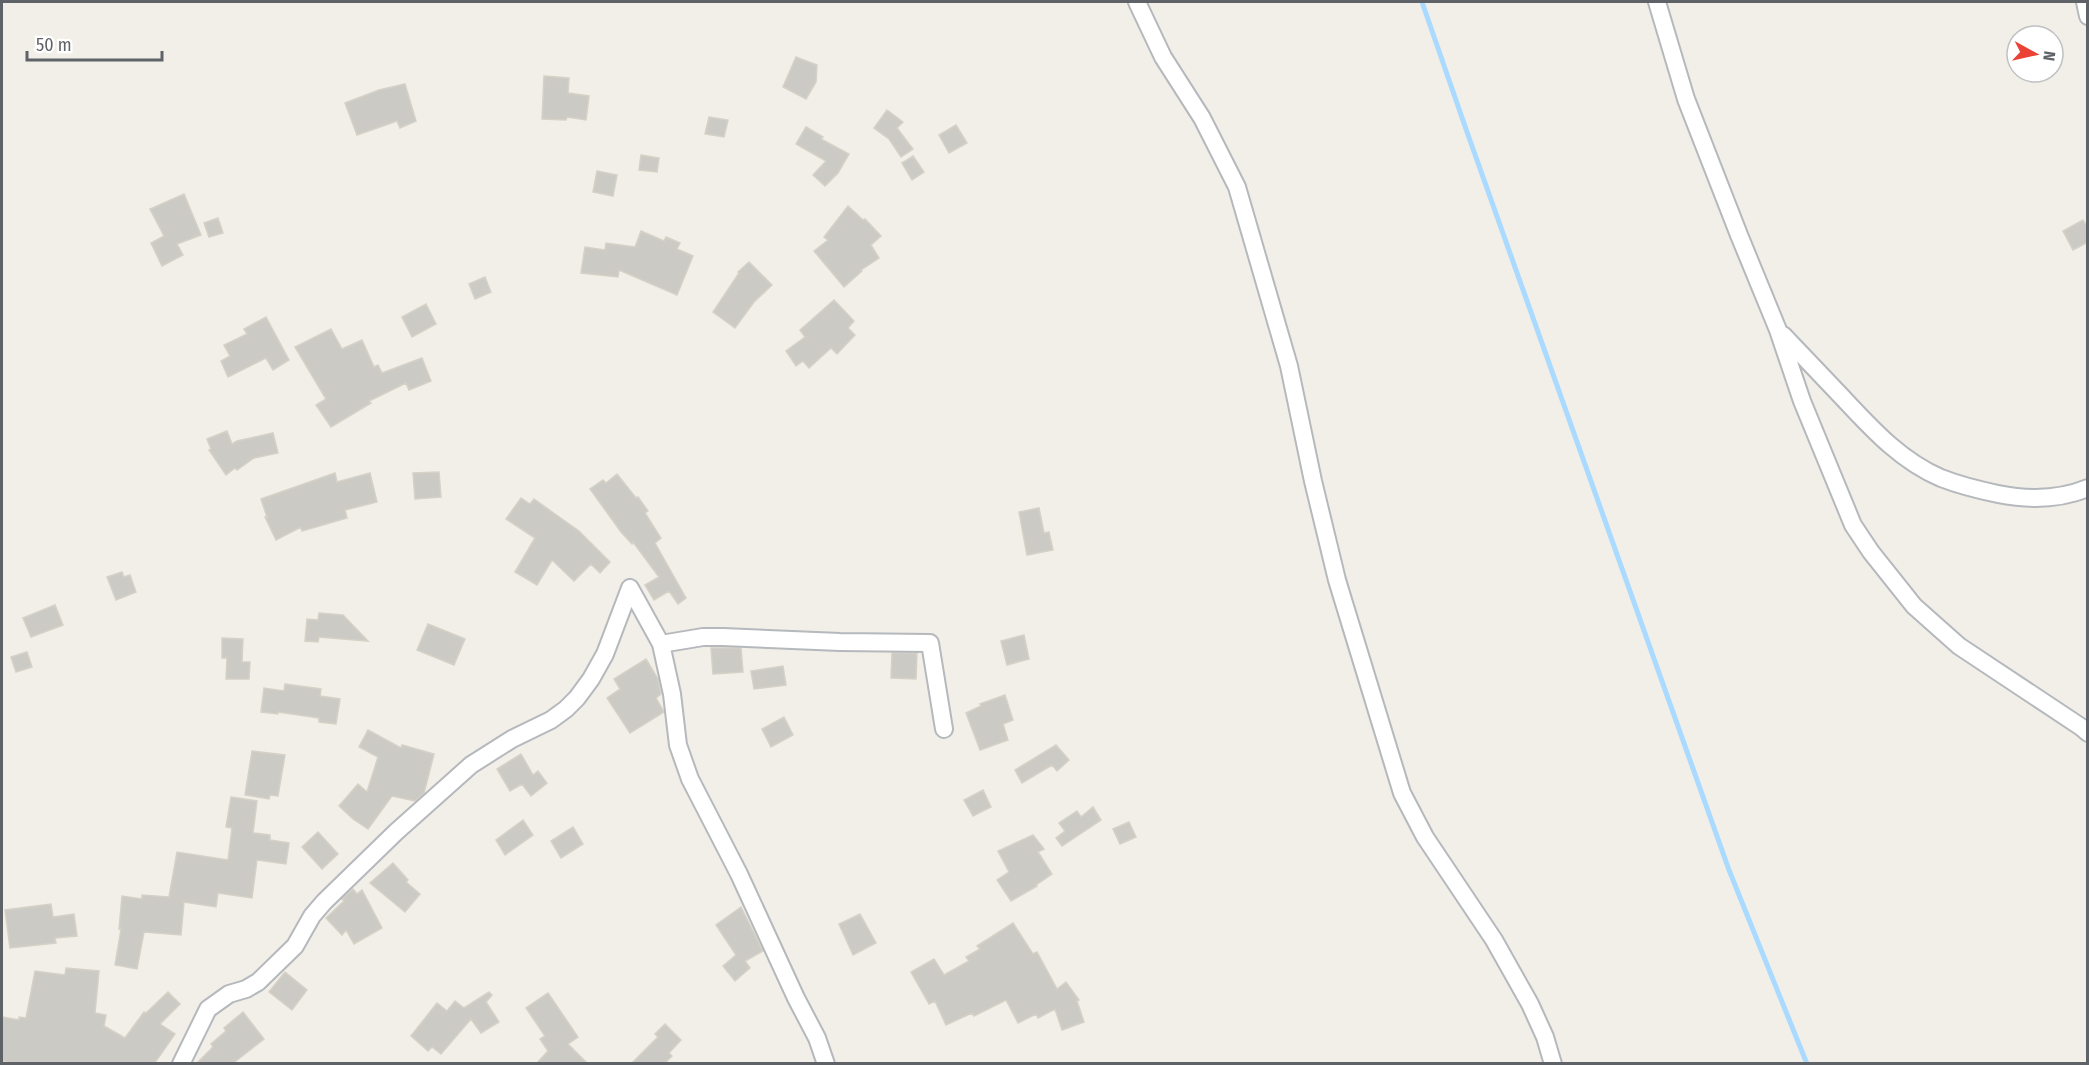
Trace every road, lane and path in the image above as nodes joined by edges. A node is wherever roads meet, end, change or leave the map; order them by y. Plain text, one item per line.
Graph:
1 (1137, 2) edge
2 (1657, 2) edge
3 (2085, 2) edge
4 (2088, 16) edge
5 (1778, 330) junction
6 (2088, 488) edge
7 (661, 644) junction
8 (944, 729) dead end
9 (2088, 733) edge
10 (181, 1064) edge
11 (826, 1064) edge
12 (1553, 1064) edge

1 - 12 street
2 - 5 street
3 - 4 street
5 - 6 street
5 - 9 street
7 - 8 street
7 - 10 street
7 - 11 street

